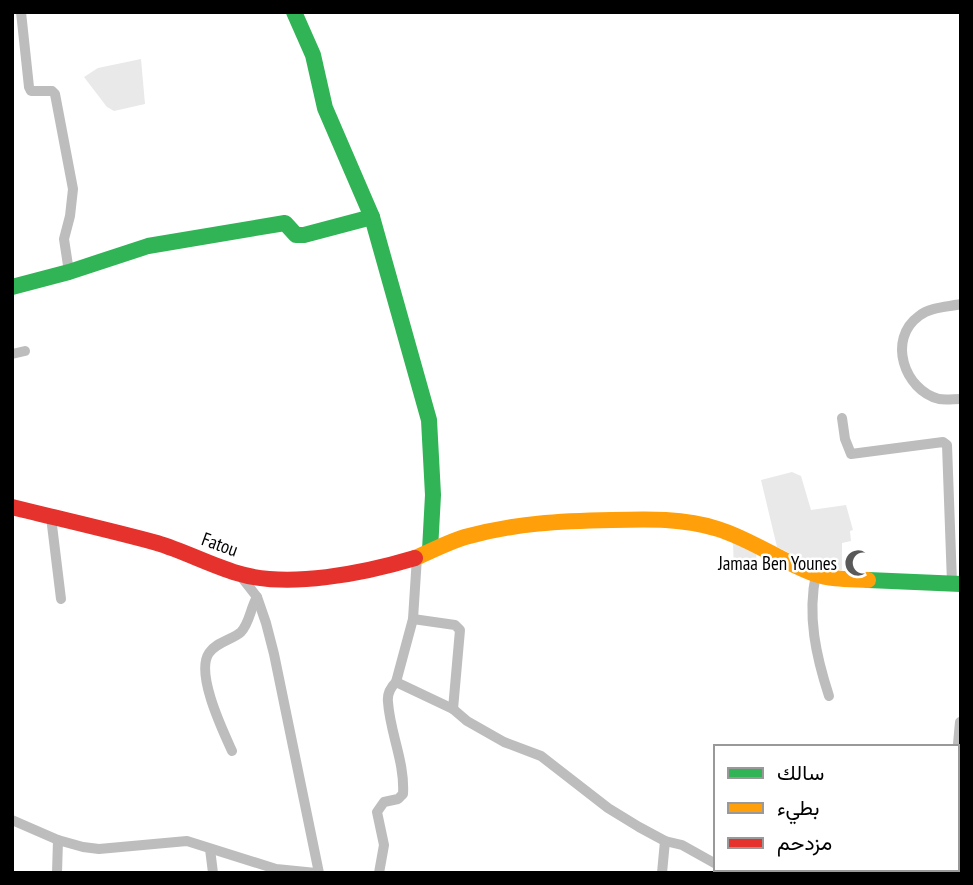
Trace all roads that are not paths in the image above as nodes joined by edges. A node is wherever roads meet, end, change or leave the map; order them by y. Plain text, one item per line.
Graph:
1 (21, 12) edge
2 (294, 12) edge
3 (372, 217) junction
4 (69, 272) junction
5 (12, 287) edge
6 (961, 304) edge
7 (25, 351) dead end
8 (12, 354) edge
9 (961, 399) edge
10 (842, 418) dead end
11 (12, 507) edge
12 (51, 517) junction
13 (424, 554) junction
14 (239, 574) junction
15 (816, 574) junction
16 (956, 584) edge
17 (257, 597) junction
18 (61, 599) dead end
19 (413, 618) junction
20 (396, 682) junction
21 (829, 696) dead end
22 (453, 709) junction
23 (960, 722) edge
24 (958, 745) edge
25 (232, 751) dead end
26 (12, 820) edge
27 (58, 840) junction
28 (665, 841) junction
29 (210, 849) junction
30 (714, 863) edge
31 (57, 873) edge
32 (213, 873) edge
33 (318, 873) edge
34 (379, 873) edge
35 (662, 873) edge

1 - 4 street
2 - 3 street
3 - 4 street
3 - 13 street
4 - 5 street
6 - 9 street
7 - 8 street
10 - 16 street
11 - 12 street, Fatou
12 - 14 street, Fatou
12 - 18 street
13 - 14 street, Fatou
13 - 15 street, Fatou
13 - 19 street
14 - 17 street
15 - 16 street, Fatou
15 - 21 street
17 - 25 street
17 - 33 street
19 - 20 street
19 - 22 street
20 - 22 street
20 - 34 street
22 - 28 street
23 - 24 street
26 - 27 street
27 - 29 street
27 - 31 street
28 - 30 street
28 - 35 street
29 - 32 street
29 - 33 street

